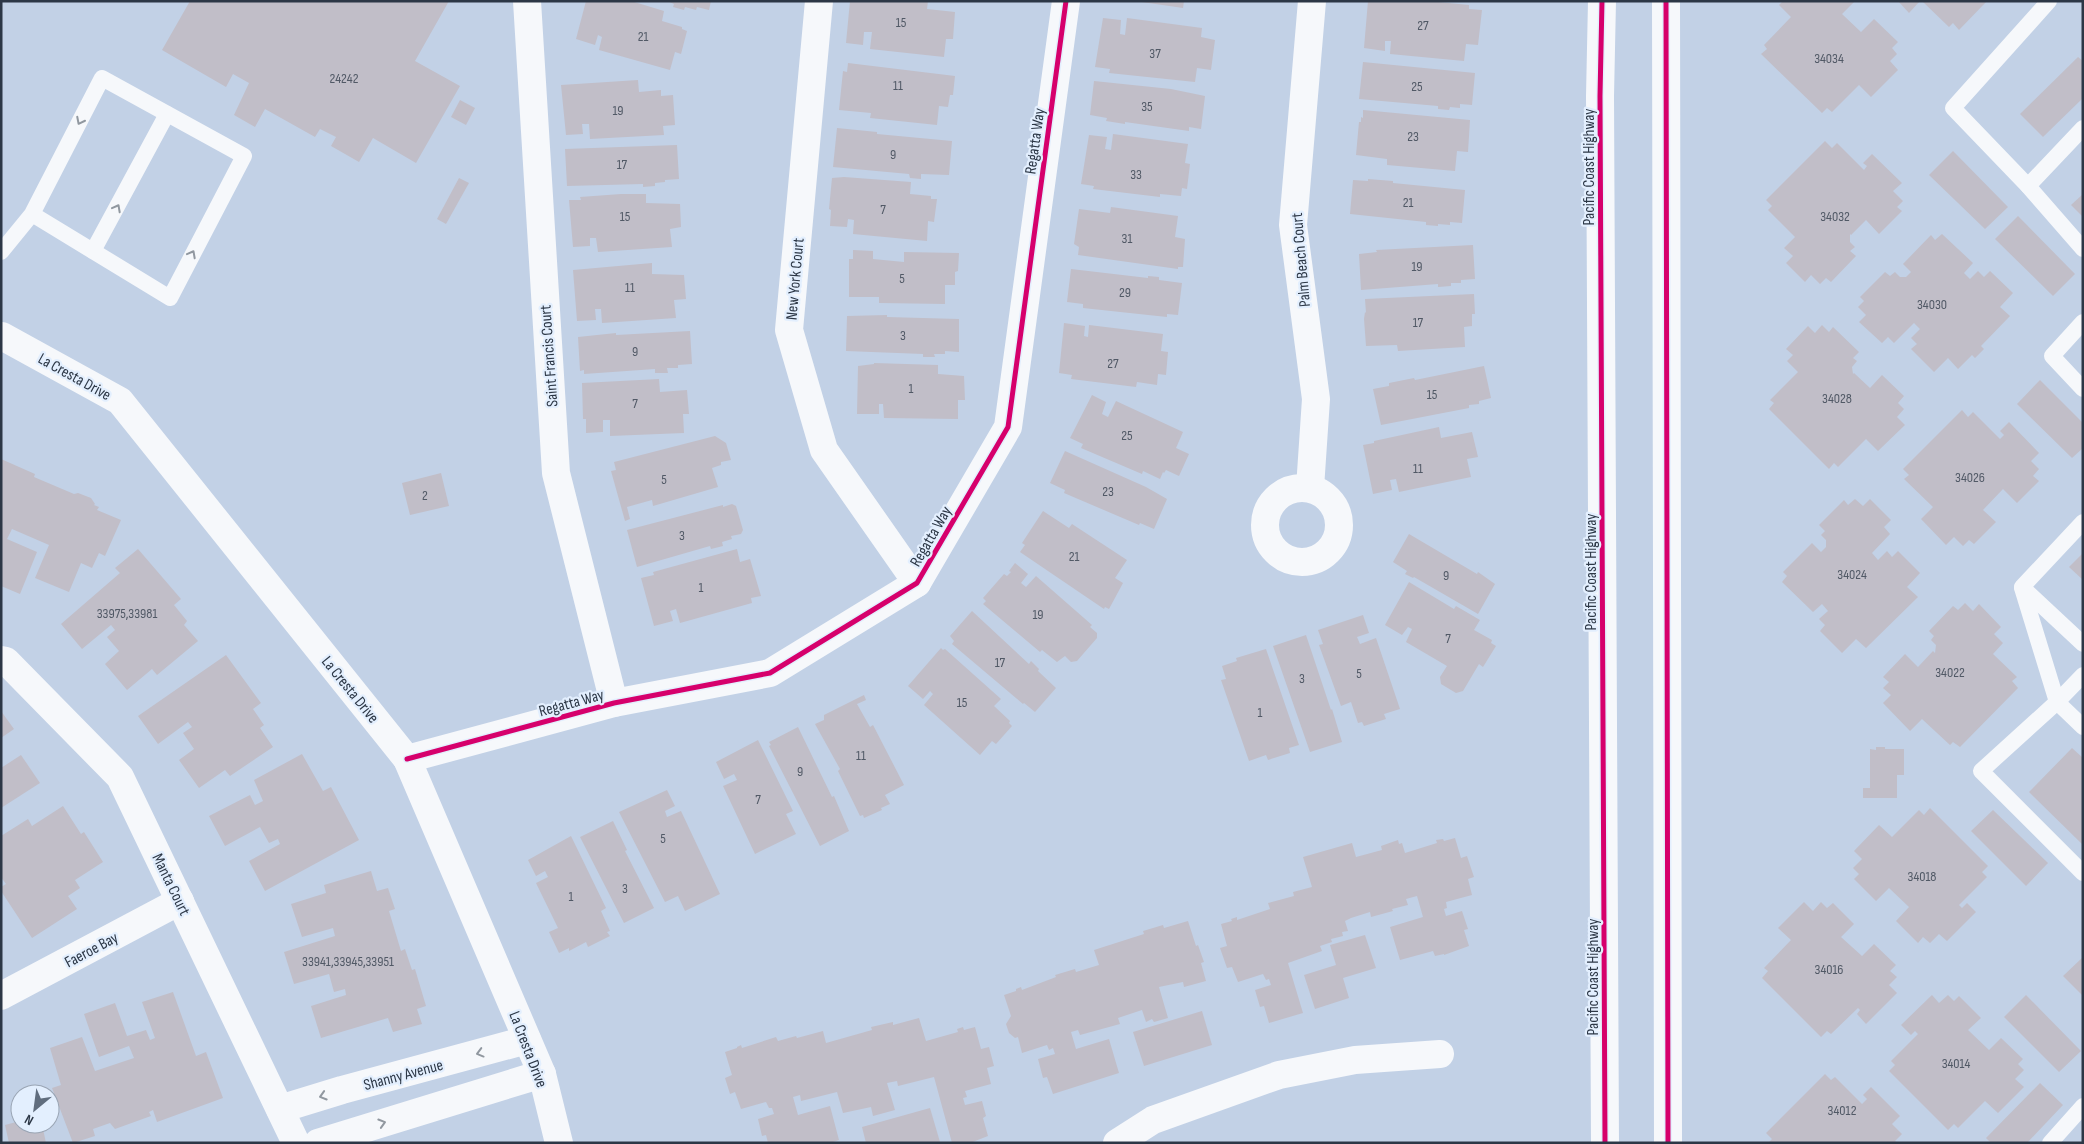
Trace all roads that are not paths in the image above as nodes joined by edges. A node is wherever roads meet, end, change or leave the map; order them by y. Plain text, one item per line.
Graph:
1 (527, 1) edge
2 (819, 1) edge
3 (1066, 1) edge
4 (1312, 1) edge
5 (1602, 1) edge
6 (1666, 1) edge
7 (2049, 1) edge
8 (167, 114) junction
9 (2083, 128) edge
10 (2028, 186) junction
11 (32, 214) junction
12 (2083, 249) edge
13 (94, 251) junction
14 (1, 252) edge
15 (2083, 322) edge
16 (2, 329) edge
17 (2083, 389) edge
18 (1310, 488) dead end
19 (2083, 522) edge
20 (917, 582) junction
21 (2022, 587) junction
22 (2083, 644) edge
23 (1, 660) edge
24 (2083, 675) edge
25 (2057, 702) junction
26 (614, 703) junction
27 (2083, 727) edge
28 (407, 759) junction
29 (2083, 873) edge
30 (180, 901) junction
31 (1, 996) edge
32 (527, 1040) junction
33 (1440, 1054) dead end
34 (542, 1074) junction
35 (2083, 1106) edge
36 (280, 1109) junction
37 (296, 1143) edge
38 (318, 1143) edge
39 (559, 1143) edge
40 (1117, 1143) edge
41 (1605, 1143) edge
42 (1668, 1143) edge
43 (2050, 1143) edge

1 - 26 main road, Saint Francis Court
2 - 20 main road, New York Court
3 - 20 main road, Regatta Way
4 - 18 main road, Palm Beach Court
5 - 41 main road, Pacific Coast Highway
6 - 42 main road
7 - 10 lane
8 -> 11 lane
13 -> 8 lane
13 -> 8 lane
9 - 10 lane
10 - 12 lane
11 - 13 lane
11 - 14 lane
15 - 17 lane
16 - 28 main road, La Cresta Drive
19 - 21 lane
20 - 26 main road, Regatta Way
21 - 22 lane
21 - 25 lane
23 - 30 main road, Manta Court
24 - 25 lane
25 - 27 lane
25 - 29 lane
26 - 28 main road, Regatta Way
28 - 32 main road, La Cresta Drive
30 - 31 main road, Faeroe Bay
30 - 36 main road, Manta Court
32 - 34 main road, La Cresta Drive
32 -> 36 main road, Shanny Avenue
33 - 40 main road
38 -> 34 main road
34 - 39 main road, La Cresta Drive
35 - 43 lane
36 - 37 main road, Manta Court

